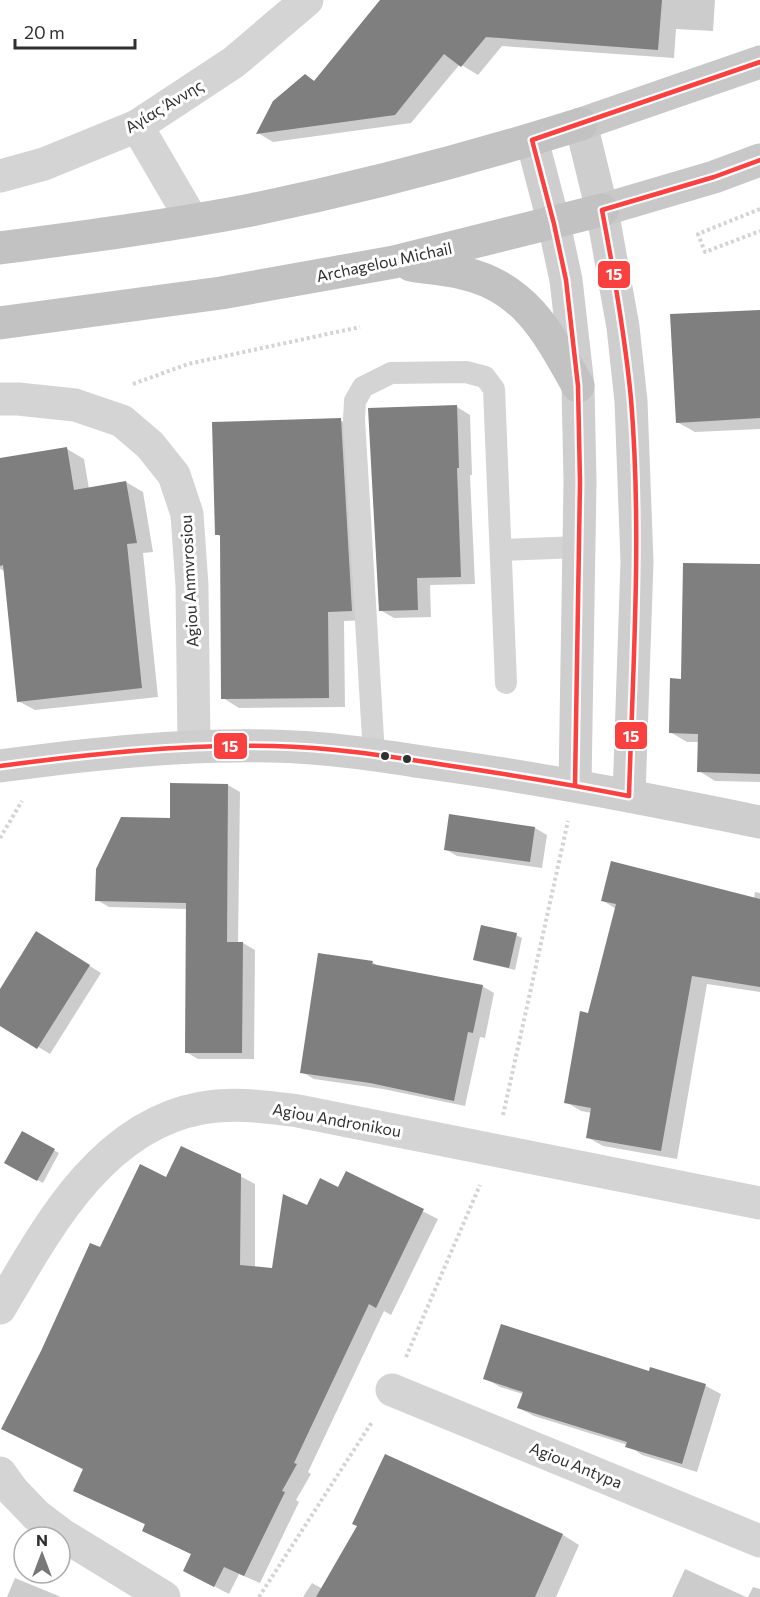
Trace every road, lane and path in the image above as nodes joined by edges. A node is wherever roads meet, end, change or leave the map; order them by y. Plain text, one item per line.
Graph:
1 (307, 0) edge
2 (760, 62) edge
3 (581, 124) junction
4 (137, 126) junction
5 (532, 140) junction
6 (760, 160) edge
7 (0, 176) edge
8 (760, 209) edge
9 (602, 210) junction
10 (192, 220) junction
11 (554, 224) junction
12 (760, 231) edge
13 (0, 248) edge
14 (394, 262) junction
15 (0, 323) edge
16 (360, 327) dead end
17 (578, 386) junction
18 (0, 399) edge
19 (75, 405) junction
20 (579, 547) junction
21 (501, 550) junction
22 (506, 683) dead end
23 (194, 746) junction
24 (374, 755) junction
25 (0, 766) edge
26 (575, 785) junction
27 (629, 796) junction
28 (760, 822) edge
29 (495, 1150) junction
30 (760, 1203) edge
31 (0, 1308) edge
32 (392, 1390) dead end
33 (0, 1473) edge
34 (760, 1540) edge
35 (164, 1597) edge

1 - 4 street, Αγίας Άννης
2 - 3 main road
3 - 5 highway
3 - 9 street
4 - 7 street, Αγίας Άννης
4 - 10 street
5 - 10 highway
5 - 11 street
6 - 9 main road, Archagelou Michail
8 - 12 path
9 - 11 highway, Archagelou Michail
9 - 27 street
10 - 13 highway
11 - 14 highway, Archagelou Michail
11 - 17 street
14 - 15 highway, Archagelou Michail
14 - 17 highway
16 - 19 path
17 - 20 street
18 - 19 street, Agiou Anmvrosiou
19 - 23 street, Agiou Anmvrosiou
20 - 21 lane
20 - 26 street
21 - 22 lane
21 - 24 lane
23 - 24 street
23 - 25 street
24 - 26 street
26 - 27 street
26 - 29 path
27 - 28 street
29 - 30 street, Agiou Andronikou
29 - 31 street, Agiou Andronikou
32 - 34 street, Agiou Antypa
33 - 35 street

